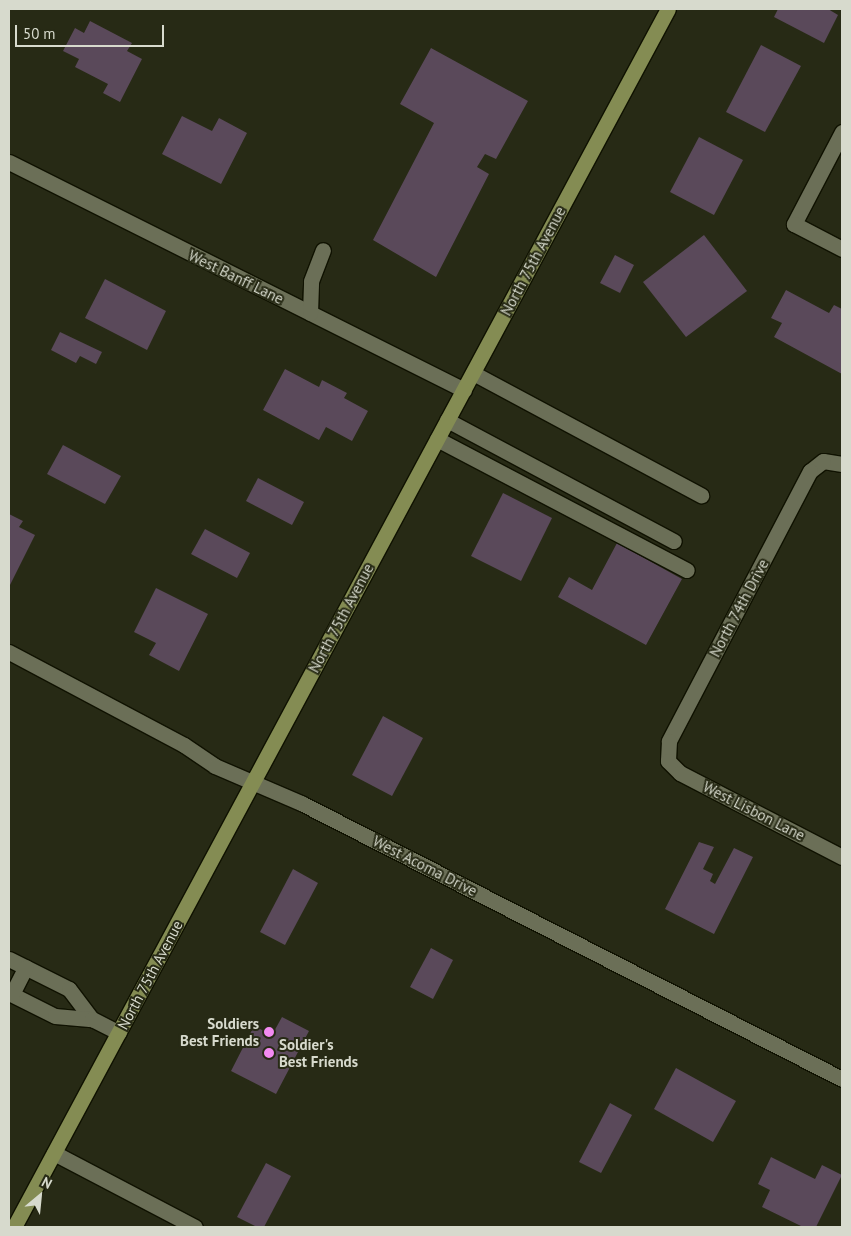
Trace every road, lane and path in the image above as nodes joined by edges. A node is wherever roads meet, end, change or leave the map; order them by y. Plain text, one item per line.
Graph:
1 (668, 9) edge
2 (842, 132) edge
3 (9, 162) edge
4 (842, 249) edge
5 (323, 250) dead end
6 (310, 313) junction
7 (473, 373) junction
8 (464, 390) junction
9 (447, 420) junction
10 (437, 439) junction
11 (842, 464) edge
12 (701, 495) dead end
13 (674, 540) dead end
14 (687, 570) dead end
15 (9, 652) edge
16 (668, 761) joint
17 (252, 783) junction
18 (842, 857) edge
19 (9, 959) edge
20 (26, 967) junction
21 (10, 993) edge
22 (92, 1018) junction
23 (119, 1033) junction
24 (842, 1080) edge
25 (54, 1153) junction
26 (14, 1227) edge
27 (196, 1227) edge

1 - 7 main road, North 75th Avenue
2 - 4 street
3 - 6 street, West Banff Lane
5 - 6 street
6 - 8 street, West Banff Lane
7 - 8 main road, North 75th Avenue
7 - 12 street
8 - 9 main road, North 75th Avenue
9 - 10 main road, North 75th Avenue
9 - 13 street
10 - 14 street
10 - 17 main road, North 75th Avenue
11 - 16 street, North 74th Drive
15 - 17 street, West Acoma Drive
16 - 18 street, West Lisbon Lane
17 - 23 main road, North 75th Avenue
17 - 24 street, West Acoma Drive
19 - 20 street
20 - 21 street
20 - 22 street
21 - 22 street
22 - 23 street
23 - 25 main road, North 75th Avenue
25 - 26 main road, North 75th Avenue
25 - 27 street

